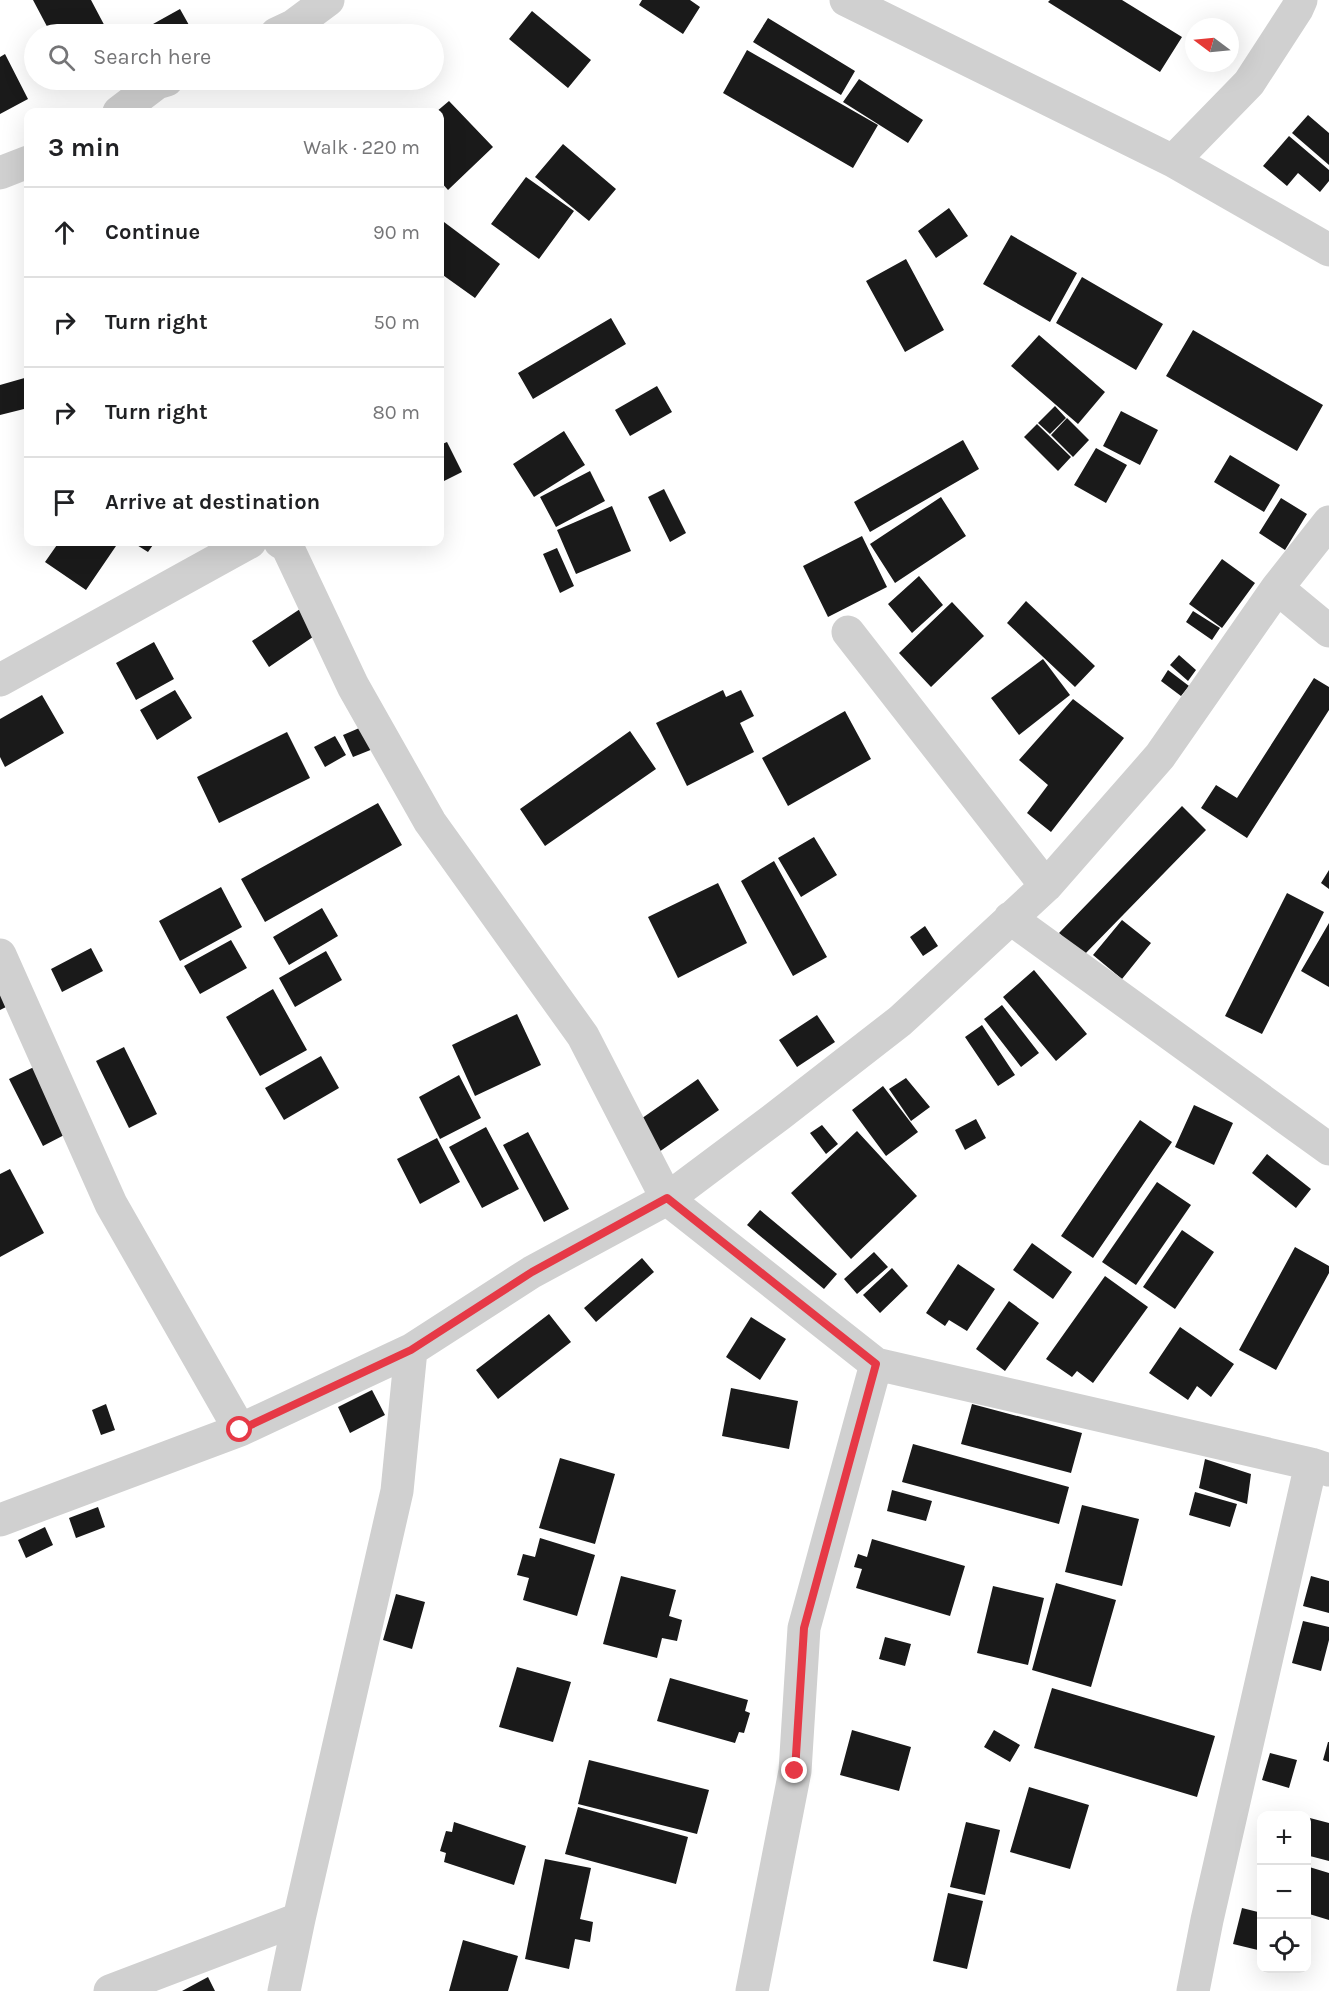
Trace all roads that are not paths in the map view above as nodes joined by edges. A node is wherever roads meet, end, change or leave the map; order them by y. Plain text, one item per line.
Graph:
1 (328, 0) edge
2 (846, 0) edge
3 (1301, 0) edge
4 (295, 24) edge
5 (148, 90) edge
6 (124, 108) edge
7 (1173, 161) junction
8 (24, 164) edge
9 (0, 173) edge
10 (1329, 250) edge
11 (1329, 522) edge
12 (243, 546) edge
13 (287, 546) edge
14 (1277, 588) junction
15 (848, 632) dead end
16 (1329, 632) edge
17 (0, 680) edge
18 (1046, 886) junction
19 (1010, 918) junction
20 (0, 955) edge
21 (1329, 1149) edge
22 (667, 1198) junction
23 (411, 1350) junction
24 (876, 1364) junction
25 (240, 1430) junction
26 (1320, 1467) edge
27 (0, 1520) edge
28 (299, 1919) junction
29 (110, 1991) edge
30 (284, 1991) edge
31 (752, 1991) edge
32 (1193, 1991) edge

1 - 4 street
2 - 7 street
3 - 7 street
5 - 6 street
7 - 10 street
8 - 9 street
11 - 14 street
12 - 17 street
13 - 22 street
14 - 16 street
14 - 18 street
15 - 18 street
18 - 19 street
19 - 21 street
19 - 22 street
20 - 25 street
22 - 23 street
22 - 24 street
23 - 25 street
23 - 28 street
24 - 26 street
24 - 31 street
25 - 27 street
26 - 32 street
28 - 29 street
28 - 30 street

